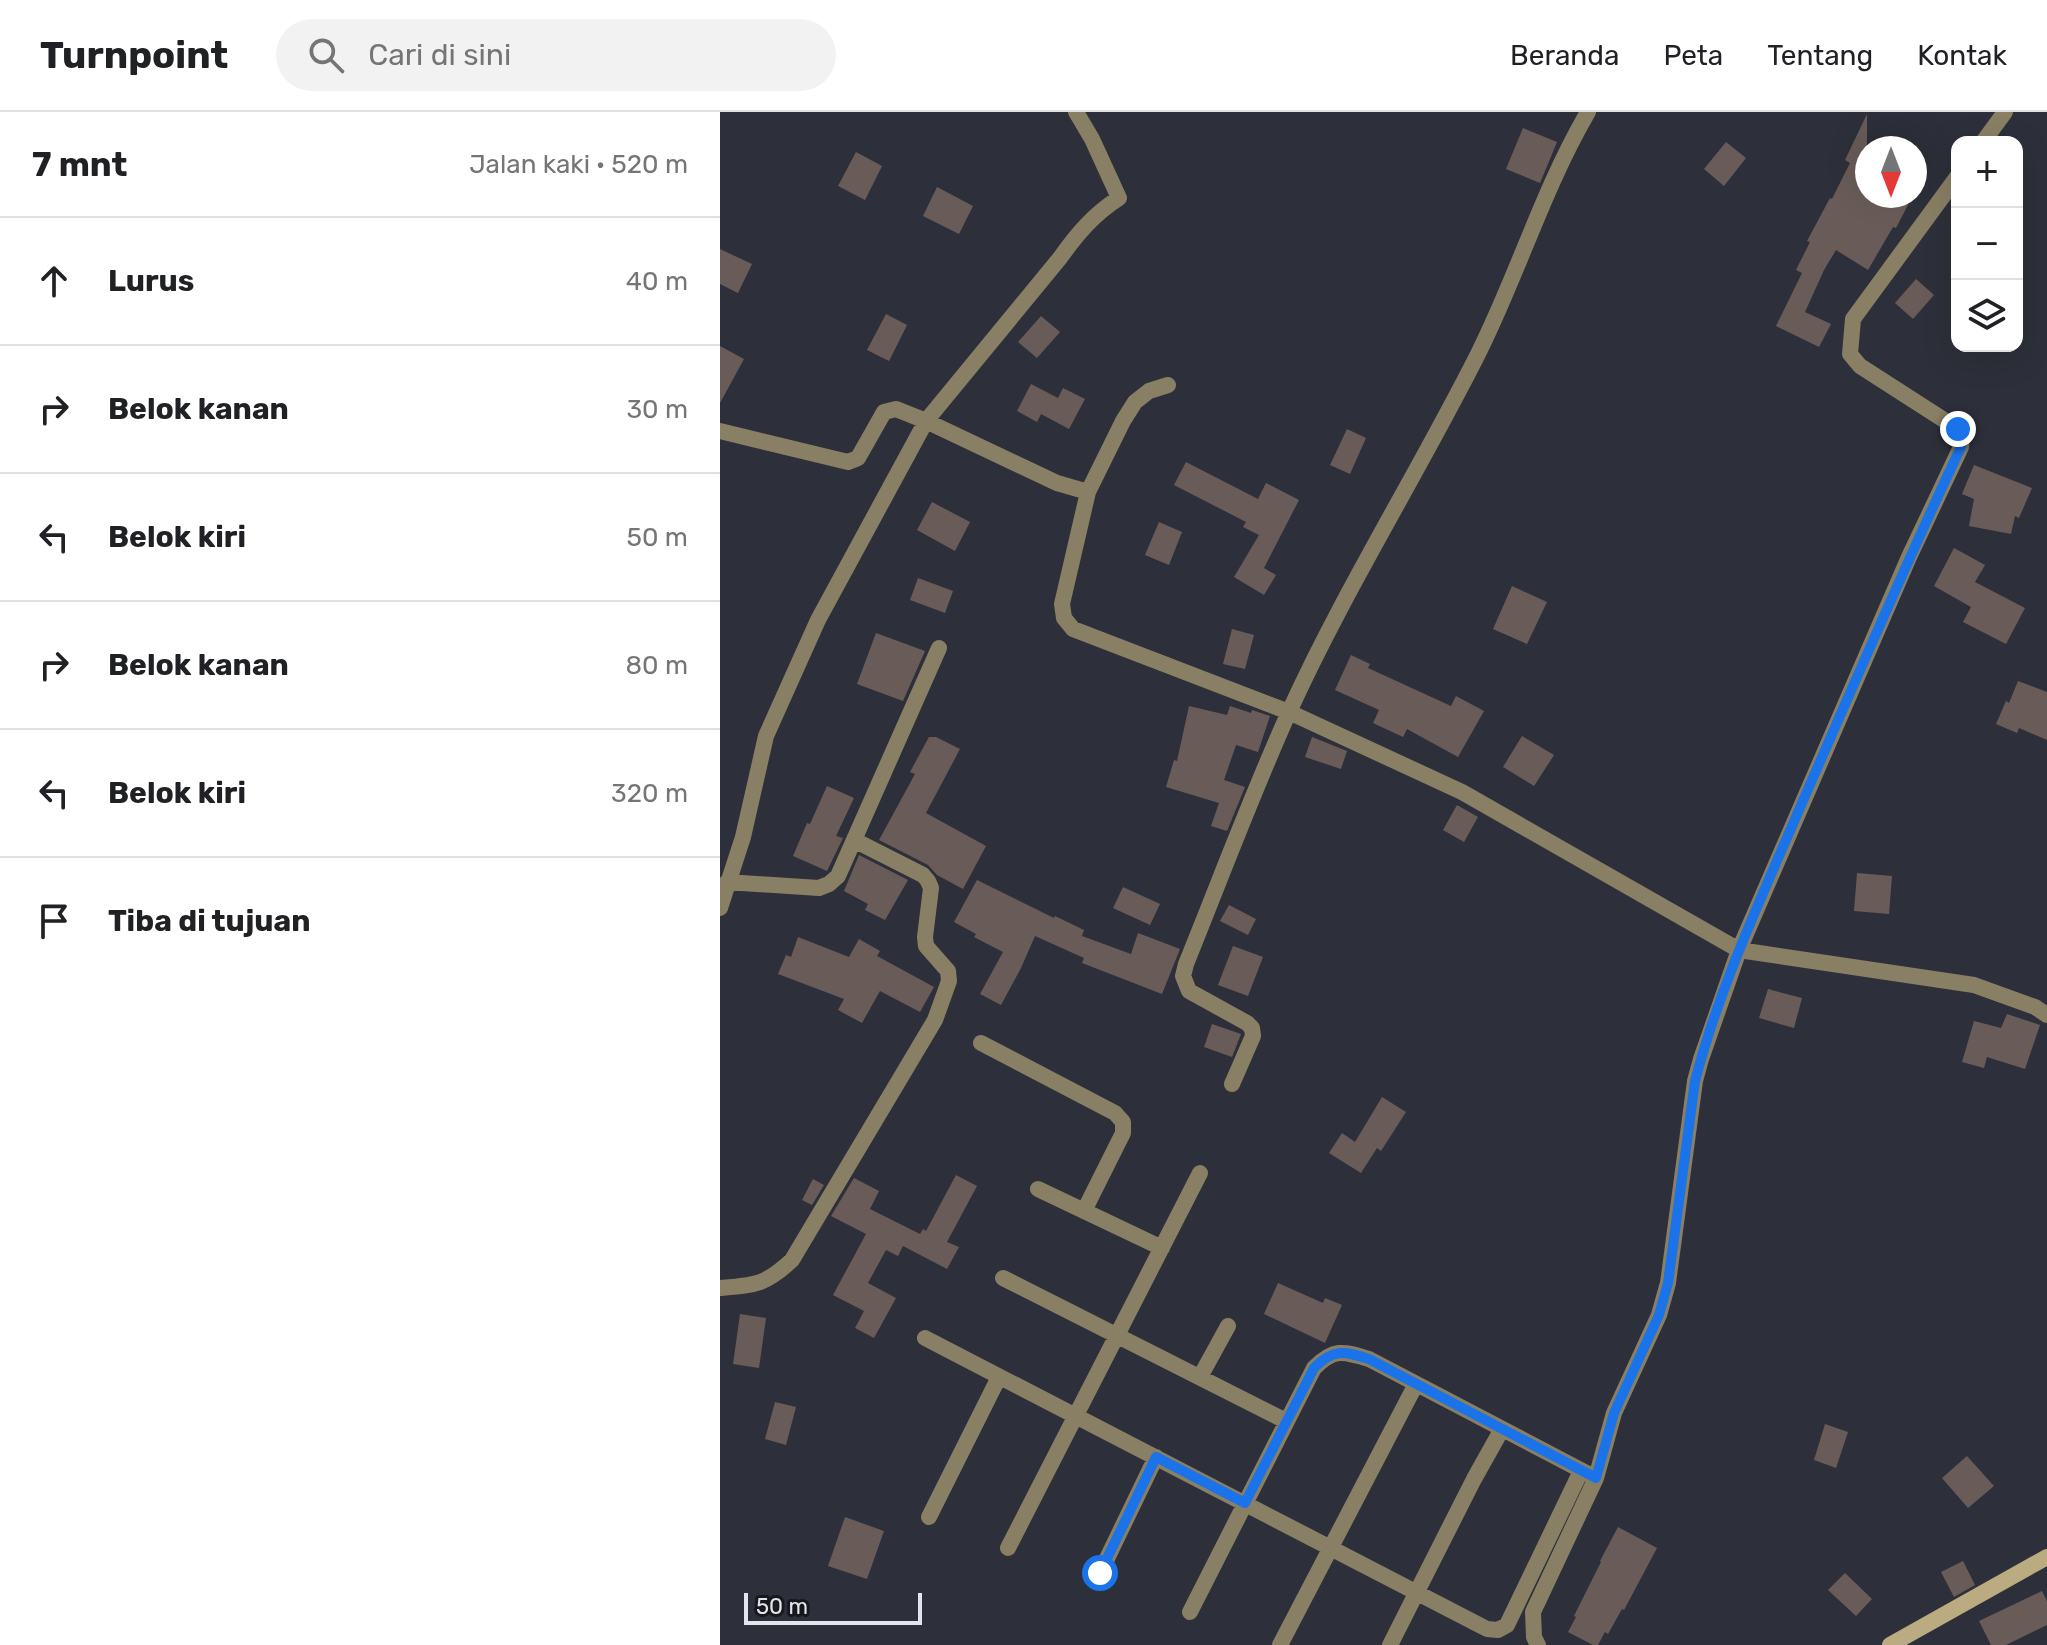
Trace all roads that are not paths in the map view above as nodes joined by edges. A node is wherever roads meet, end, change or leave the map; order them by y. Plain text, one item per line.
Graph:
1 (1076, 112) edge
2 (1588, 112) edge
3 (2005, 112) edge
4 (1987, 136) edge
5 (1951, 185) edge
6 (1168, 385) dead end
7 (926, 421) junction
8 (720, 431) edge
9 (1088, 492) junction
10 (939, 648) dead end
11 (1289, 712) junction
12 (854, 840) junction
13 (727, 882) junction
14 (720, 908) edge
15 (1739, 950) junction
16 (2047, 1015) edge
17 (981, 1043) dead end
18 (1232, 1084) dead end
19 (1200, 1173) dead end
20 (1038, 1189) dead end
21 (1084, 1211) junction
22 (1162, 1248) junction
23 (1003, 1278) dead end
24 (720, 1288) edge
25 (1228, 1326) dead end
26 (1117, 1336) junction
27 (925, 1338) dead end
28 (999, 1377) junction
29 (1200, 1377) junction
30 (1416, 1384) junction
31 (1076, 1416) junction
32 (1286, 1421) junction
33 (1502, 1429) junction
34 (1156, 1457) junction
35 (1589, 1474) junction
36 (1245, 1503) junction
37 (929, 1517) dead end
38 (1331, 1547) junction
39 (1008, 1548) dead end
40 (2047, 1557) edge
41 (1100, 1573) dead end
42 (1417, 1592) junction
43 (1190, 1612) dead end
44 (1280, 1645) edge
45 (1390, 1645) edge
46 (1538, 1645) edge
47 (1890, 1645) edge

1 - 7 street
2 - 11 street
3 - 4 street
5 - 15 street
6 - 9 street
7 - 8 street
7 - 9 street
7 - 13 street
9 - 11 street
10 - 12 street
11 - 15 street
11 - 18 street
12 - 13 street
12 - 24 street
13 - 14 street
15 - 16 street
15 - 35 street
17 - 21 street
19 - 22 street
20 - 21 street
21 - 22 street
22 - 26 street
23 - 26 street
25 - 29 street
26 - 29 street
26 - 31 street
27 - 28 street
28 - 31 street
28 - 37 street
29 - 32 street
30 - 32 street
30 - 33 street
30 - 38 street
31 - 34 street
31 - 39 street
32 - 36 street
33 - 35 street
33 - 42 street
34 - 36 street
34 - 41 street
35 - 42 street
35 - 46 street
36 - 38 street
36 - 43 street
38 - 42 street
38 - 44 street
40 - 47 street
42 - 45 street

